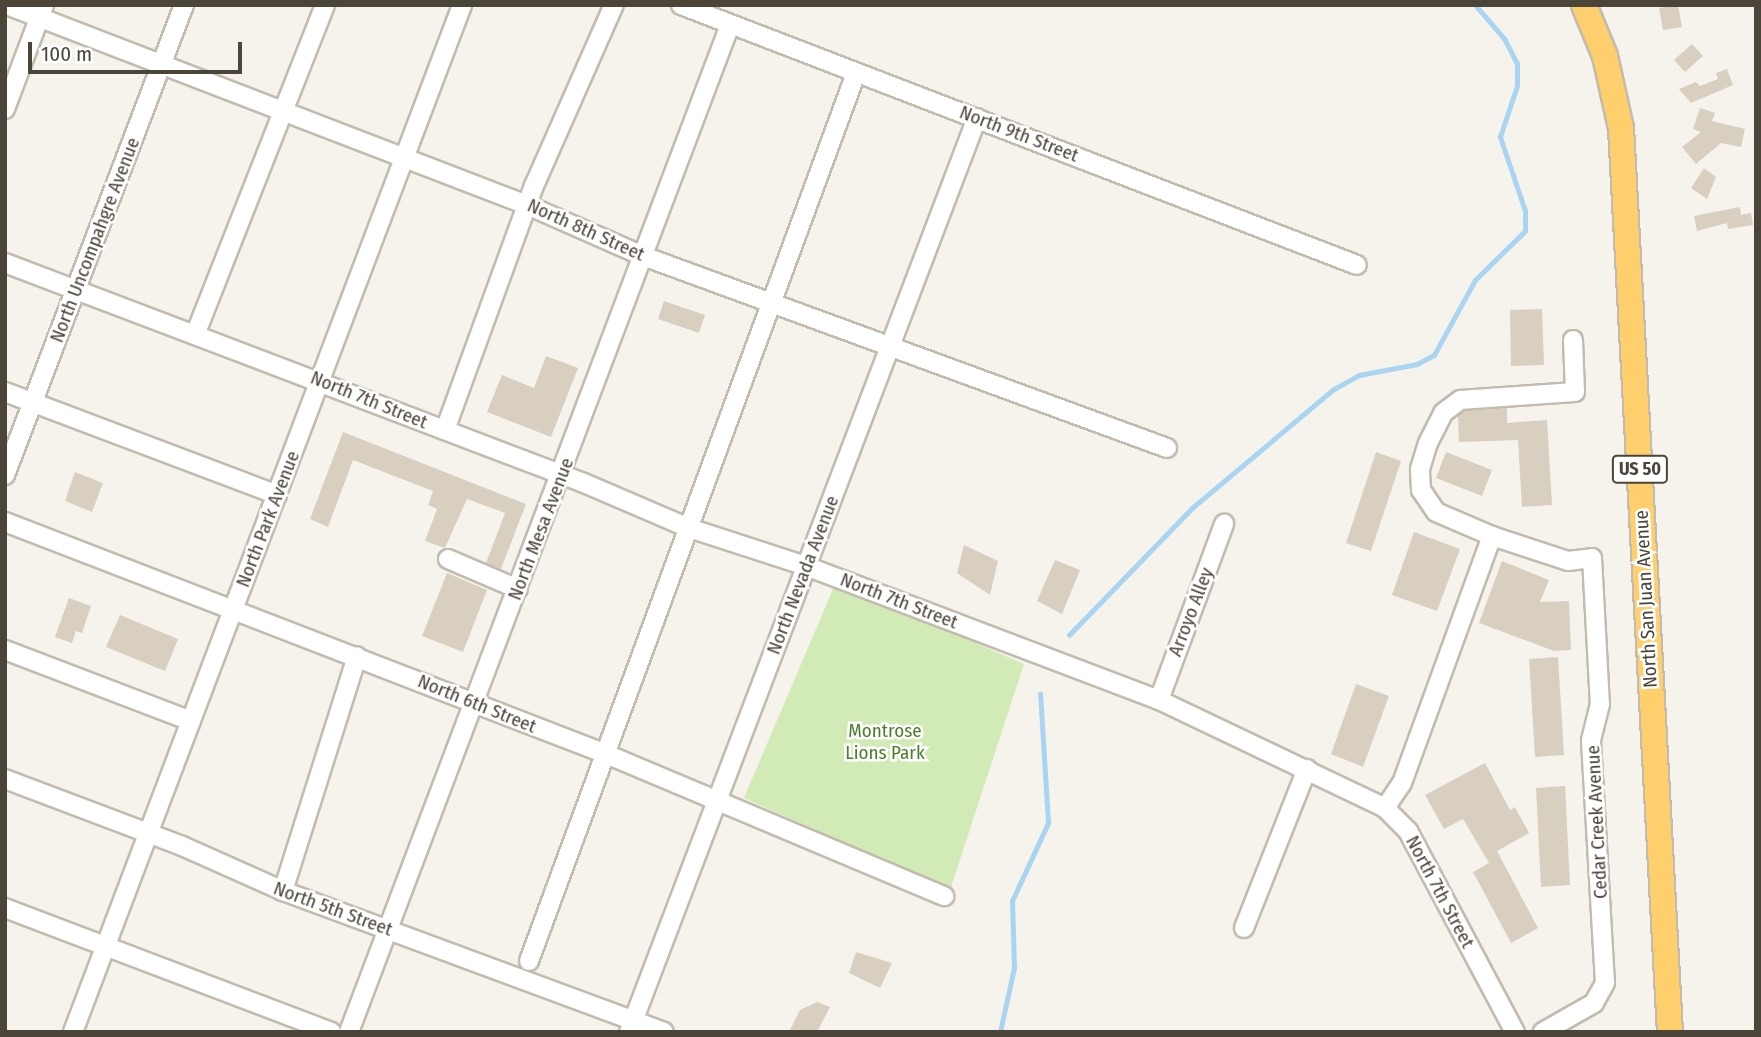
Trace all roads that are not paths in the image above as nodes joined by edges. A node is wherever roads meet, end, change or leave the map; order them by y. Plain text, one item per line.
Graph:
1 (7, 5) edge
2 (184, 5) edge
3 (325, 5) edge
4 (462, 5) edge
5 (614, 5) edge
6 (681, 5) edge
7 (1584, 5) edge
8 (42, 11) edge
9 (730, 25) junction
10 (162, 64) junction
11 (856, 73) junction
12 (5, 109) edge
13 (284, 111) junction
14 (977, 118) junction
15 (405, 157) junction
16 (527, 205) junction
17 (643, 256) junction
18 (5, 263) edge
19 (1357, 265) dead end
20 (77, 290) junction
21 (771, 304) junction
22 (195, 335) junction
23 (1573, 340) dead end
24 (890, 345) junction
25 (321, 381) junction
26 (5, 392) edge
27 (33, 404) junction
28 (445, 430) junction
29 (1167, 448) dead end
30 (5, 475) edge
31 (562, 475) junction
32 (277, 495) junction
33 (5, 522) edge
34 (1224, 524) dead end
35 (689, 528) junction
36 (1492, 537) junction
37 (448, 559) dead end
38 (806, 566) junction
39 (518, 589) junction
40 (234, 607) junction
41 (5, 650) edge
42 (357, 656) junction
43 (1159, 700) junction
44 (474, 703) junction
45 (191, 720) junction
46 (606, 754) junction
47 (1307, 769) junction
48 (5, 779) edge
49 (716, 804) junction
50 (1385, 808) junction
51 (148, 834) junction
52 (283, 891) junction
53 (944, 896) dead end
54 (5, 908) edge
55 (1244, 928) dead end
56 (388, 929) junction
57 (106, 945) junction
58 (529, 961) dead end
59 (632, 1026) edge
60 (73, 1032) edge
61 (331, 1032) edge
62 (349, 1032) edge
63 (664, 1032) edge
64 (1515, 1032) edge
65 (1543, 1032) edge
66 (1670, 1032) edge

1 - 8 street, North 8th Street
2 - 10 street, North Uncompahgre Avenue
3 - 13 street
4 - 15 street, North Park Avenue
5 - 16 street
6 - 9 street, North 9th Street
7 - 66 highway, North San Juan Avenue / US 50
8 - 10 street, North 8th Street
8 - 12 street
9 - 11 street, North 9th Street
9 - 17 street, North Mesa Avenue
10 - 13 street, North 8th Street
10 - 20 street, North Uncompahgre Avenue
11 - 14 street, North 9th Street
11 - 21 street
13 - 15 street, North 8th Street
13 - 22 street
14 - 19 street, North 9th Street
14 - 24 street, North Nevada Avenue
15 - 16 street, North 8th Street
15 - 25 street, North Park Avenue
16 - 17 street, North 8th Street
16 - 28 street
17 - 21 street, North 8th Street
17 - 31 street, North Mesa Avenue
18 - 20 street, North 7th Street
20 - 22 street, North 7th Street
20 - 27 street, North Uncompahgre Avenue
21 - 24 street, North 8th Street
21 - 35 street
22 - 25 street, North 7th Street
23 - 36 street, Cedar Creek Avenue
24 - 29 street, North 8th Street
24 - 38 street, North Nevada Avenue
25 - 28 street, North 7th Street
25 - 32 street, North Park Avenue
26 - 27 street
27 - 30 street, North Uncompahgre Avenue
27 - 32 street
28 - 31 street, North 7th Street
31 - 35 street, North 7th Street
31 - 39 street, North Mesa Avenue
32 - 40 street, North Park Avenue
33 - 40 street, North 6th Street
34 - 43 street, Arroyo Alley
35 - 38 street, North 7th Street
35 - 46 street
36 - 50 street
36 - 65 street, Cedar Creek Avenue
37 - 39 street
38 - 43 street, North 7th Street
38 - 49 street, North Nevada Avenue
39 - 44 street, North Mesa Avenue
40 - 42 street, North 6th Street
40 - 45 street, North Park Avenue
41 - 45 street
42 - 44 street, North 6th Street
42 - 52 street
43 - 47 street, North 7th Street
44 - 46 street, North 6th Street
44 - 56 street, North Mesa Avenue
45 - 51 street, North Park Avenue
46 - 49 street, North 6th Street
46 - 58 street
47 - 50 street, North 7th Street
47 - 55 street
48 - 51 street, North 5th Street
49 - 53 street, North 6th Street
49 - 59 street, North Nevada Avenue
50 - 64 street, North 7th Street
51 - 52 street, North 5th Street
51 - 57 street, North Park Avenue
52 - 56 street, North 5th Street
54 - 57 street
56 - 59 street, North 5th Street
56 - 62 street, North Mesa Avenue
57 - 60 street, North Park Avenue
57 - 61 street
59 - 63 street, North 5th Street

